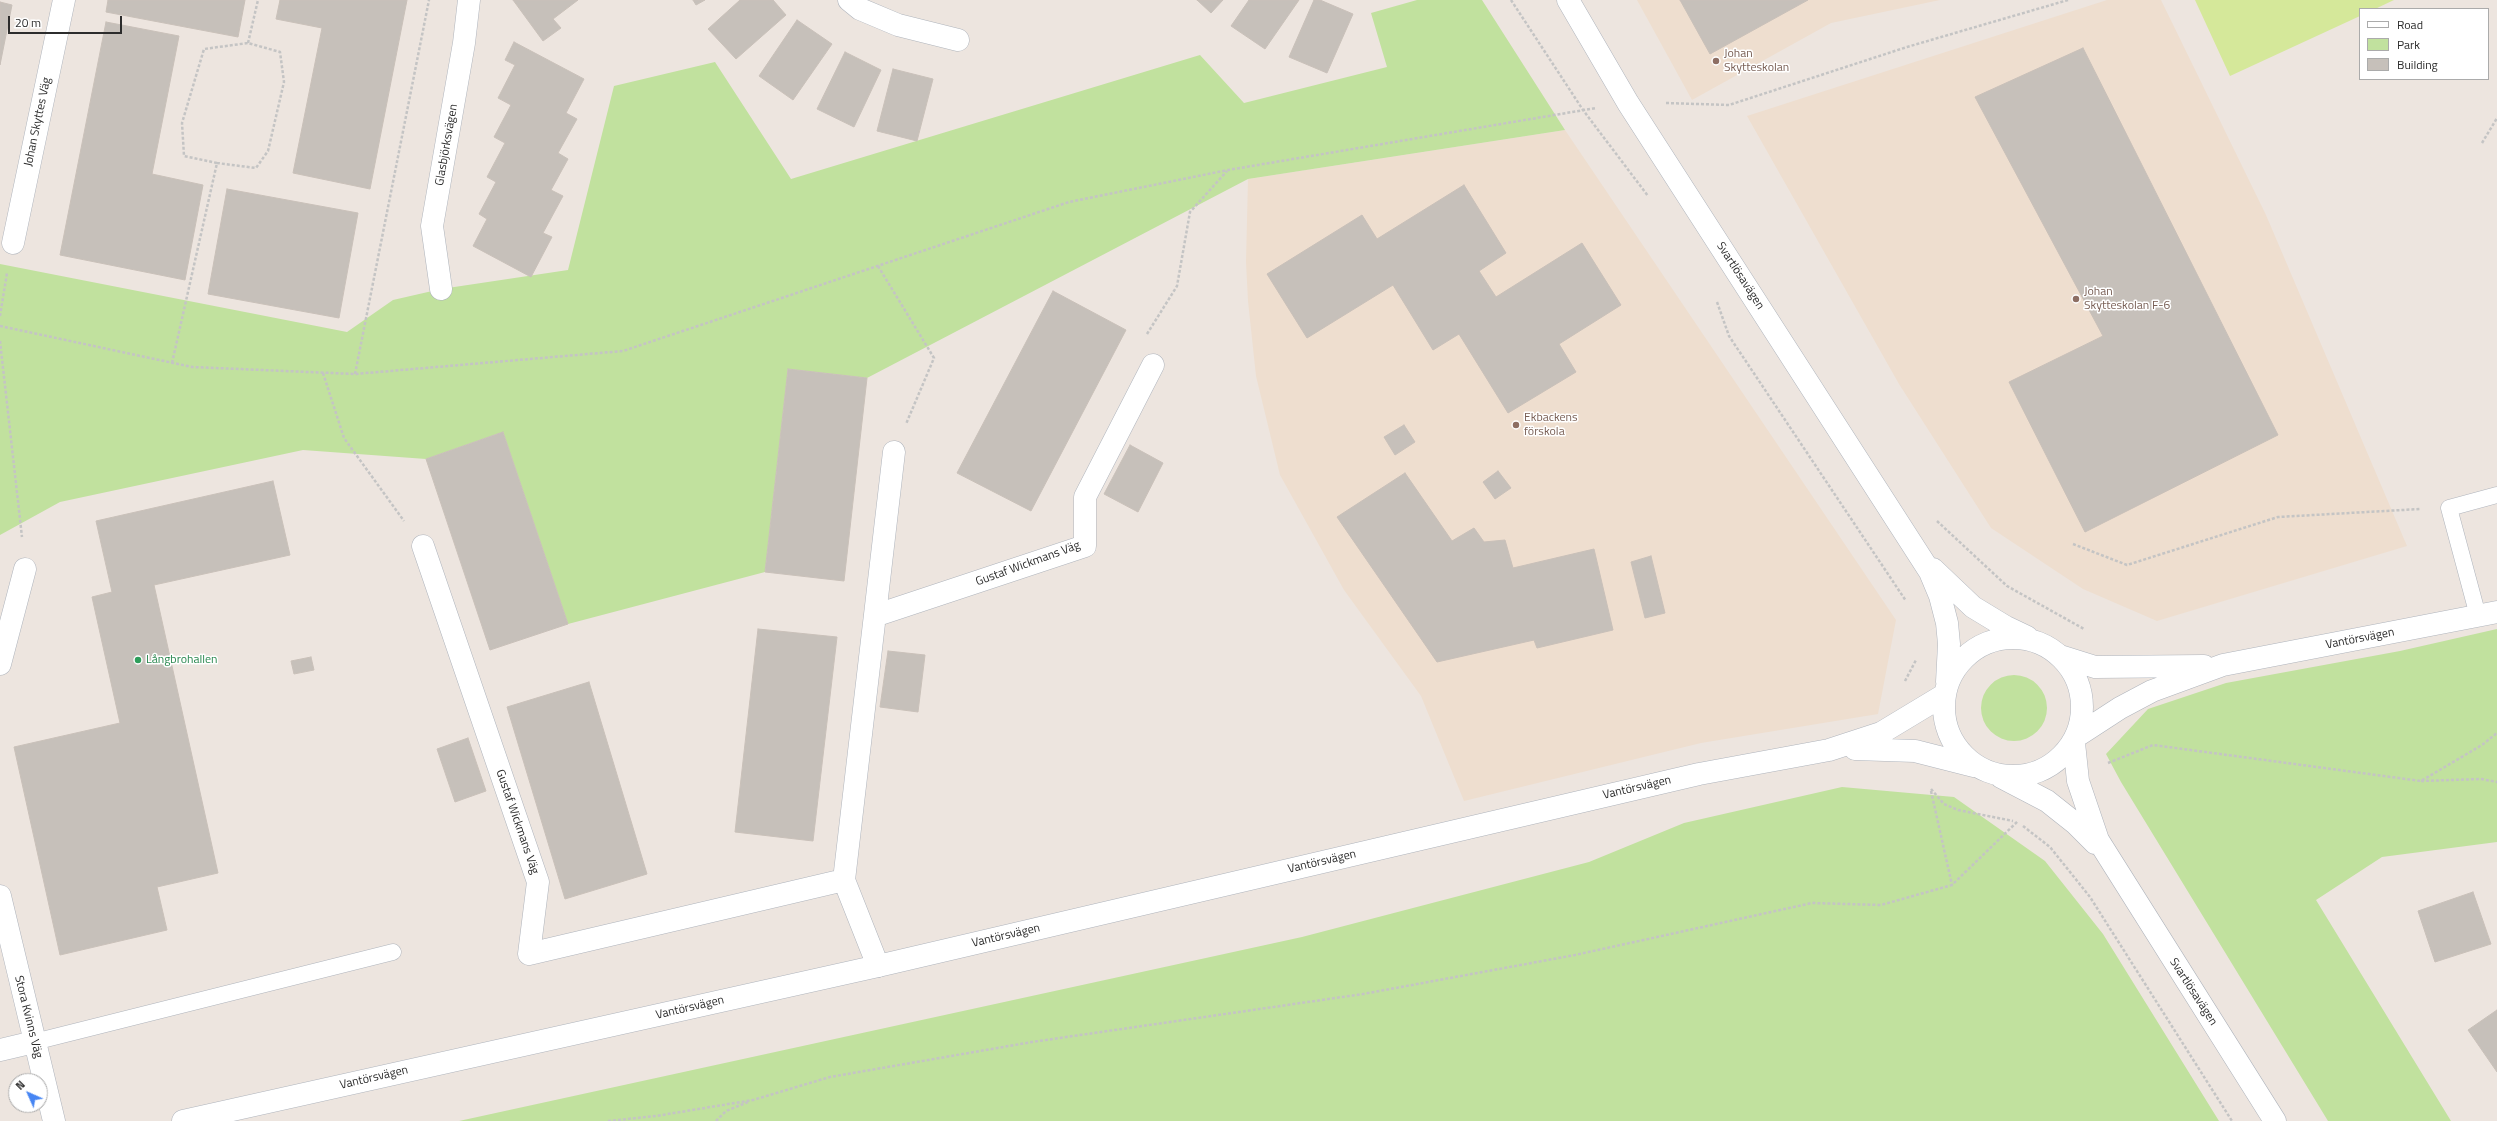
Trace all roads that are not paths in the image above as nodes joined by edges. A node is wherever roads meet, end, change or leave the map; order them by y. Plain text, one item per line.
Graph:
1 (64, 0) edge
2 (469, 0) edge
3 (849, 0) edge
4 (1568, 0) edge
5 (958, 40) dead end
6 (13, 243) road end
7 (441, 289) dead end
8 (1154, 365) road end
9 (894, 452) road end
10 (2497, 495) edge
11 (423, 546) road end
12 (1917, 549) junction
13 (25, 569) road end
14 (2488, 614) edge
15 (877, 615) junction
16 (2041, 644) junction
17 (2060, 656) junction
18 (0, 664) edge
19 (2223, 665) junction
20 (1945, 689) junction
21 (2077, 739) junction
22 (1829, 750) junction
23 (1976, 766) junction
24 (1997, 775) junction
25 (2110, 863) junction
26 (844, 880) junction
27 (1, 906) edge
28 (392, 952) dead end
29 (878, 966) junction
30 (34, 1042) junction
31 (0, 1050) edge
32 (54, 1121) edge
33 (183, 1121) edge
34 (2275, 1121) edge

1 - 6 street, Johan Skyttes Väg
2 - 7 street, Glasbjörksvägen
3 - 5 street
4 - 12 street, Svartlösavägen
8 - 15 street, Gustaf Wickmans Väg
9 - 15 street
10 - 14 lane
11 - 26 street, Gustaf Wickmans Väg
12 - 16 street, Svartlösavägen
12 - 20 street, Svartlösavägen
13 - 18 street
14 - 19 street, Vantörsvägen
15 - 26 street
16 - 17 street
16 - 20 street
17 - 19 street, Vantörsvägen
17 - 21 street
19 - 21 street, Vantörsvägen
20 - 22 street, Vantörsvägen
20 - 23 street
21 - 24 street
21 - 25 street, Svartlösavägen
22 - 23 street, Vantörsvägen
22 - 29 street, Vantörsvägen
23 - 24 street
24 - 25 street, Svartlösavägen
25 - 34 street, Svartlösavägen
26 - 29 street
27 - 30 street, Stora Kvinns Väg
28 - 30 lane
29 - 33 street, Vantörsvägen
30 - 31 street
30 - 32 street, Stora Kvinns Väg

